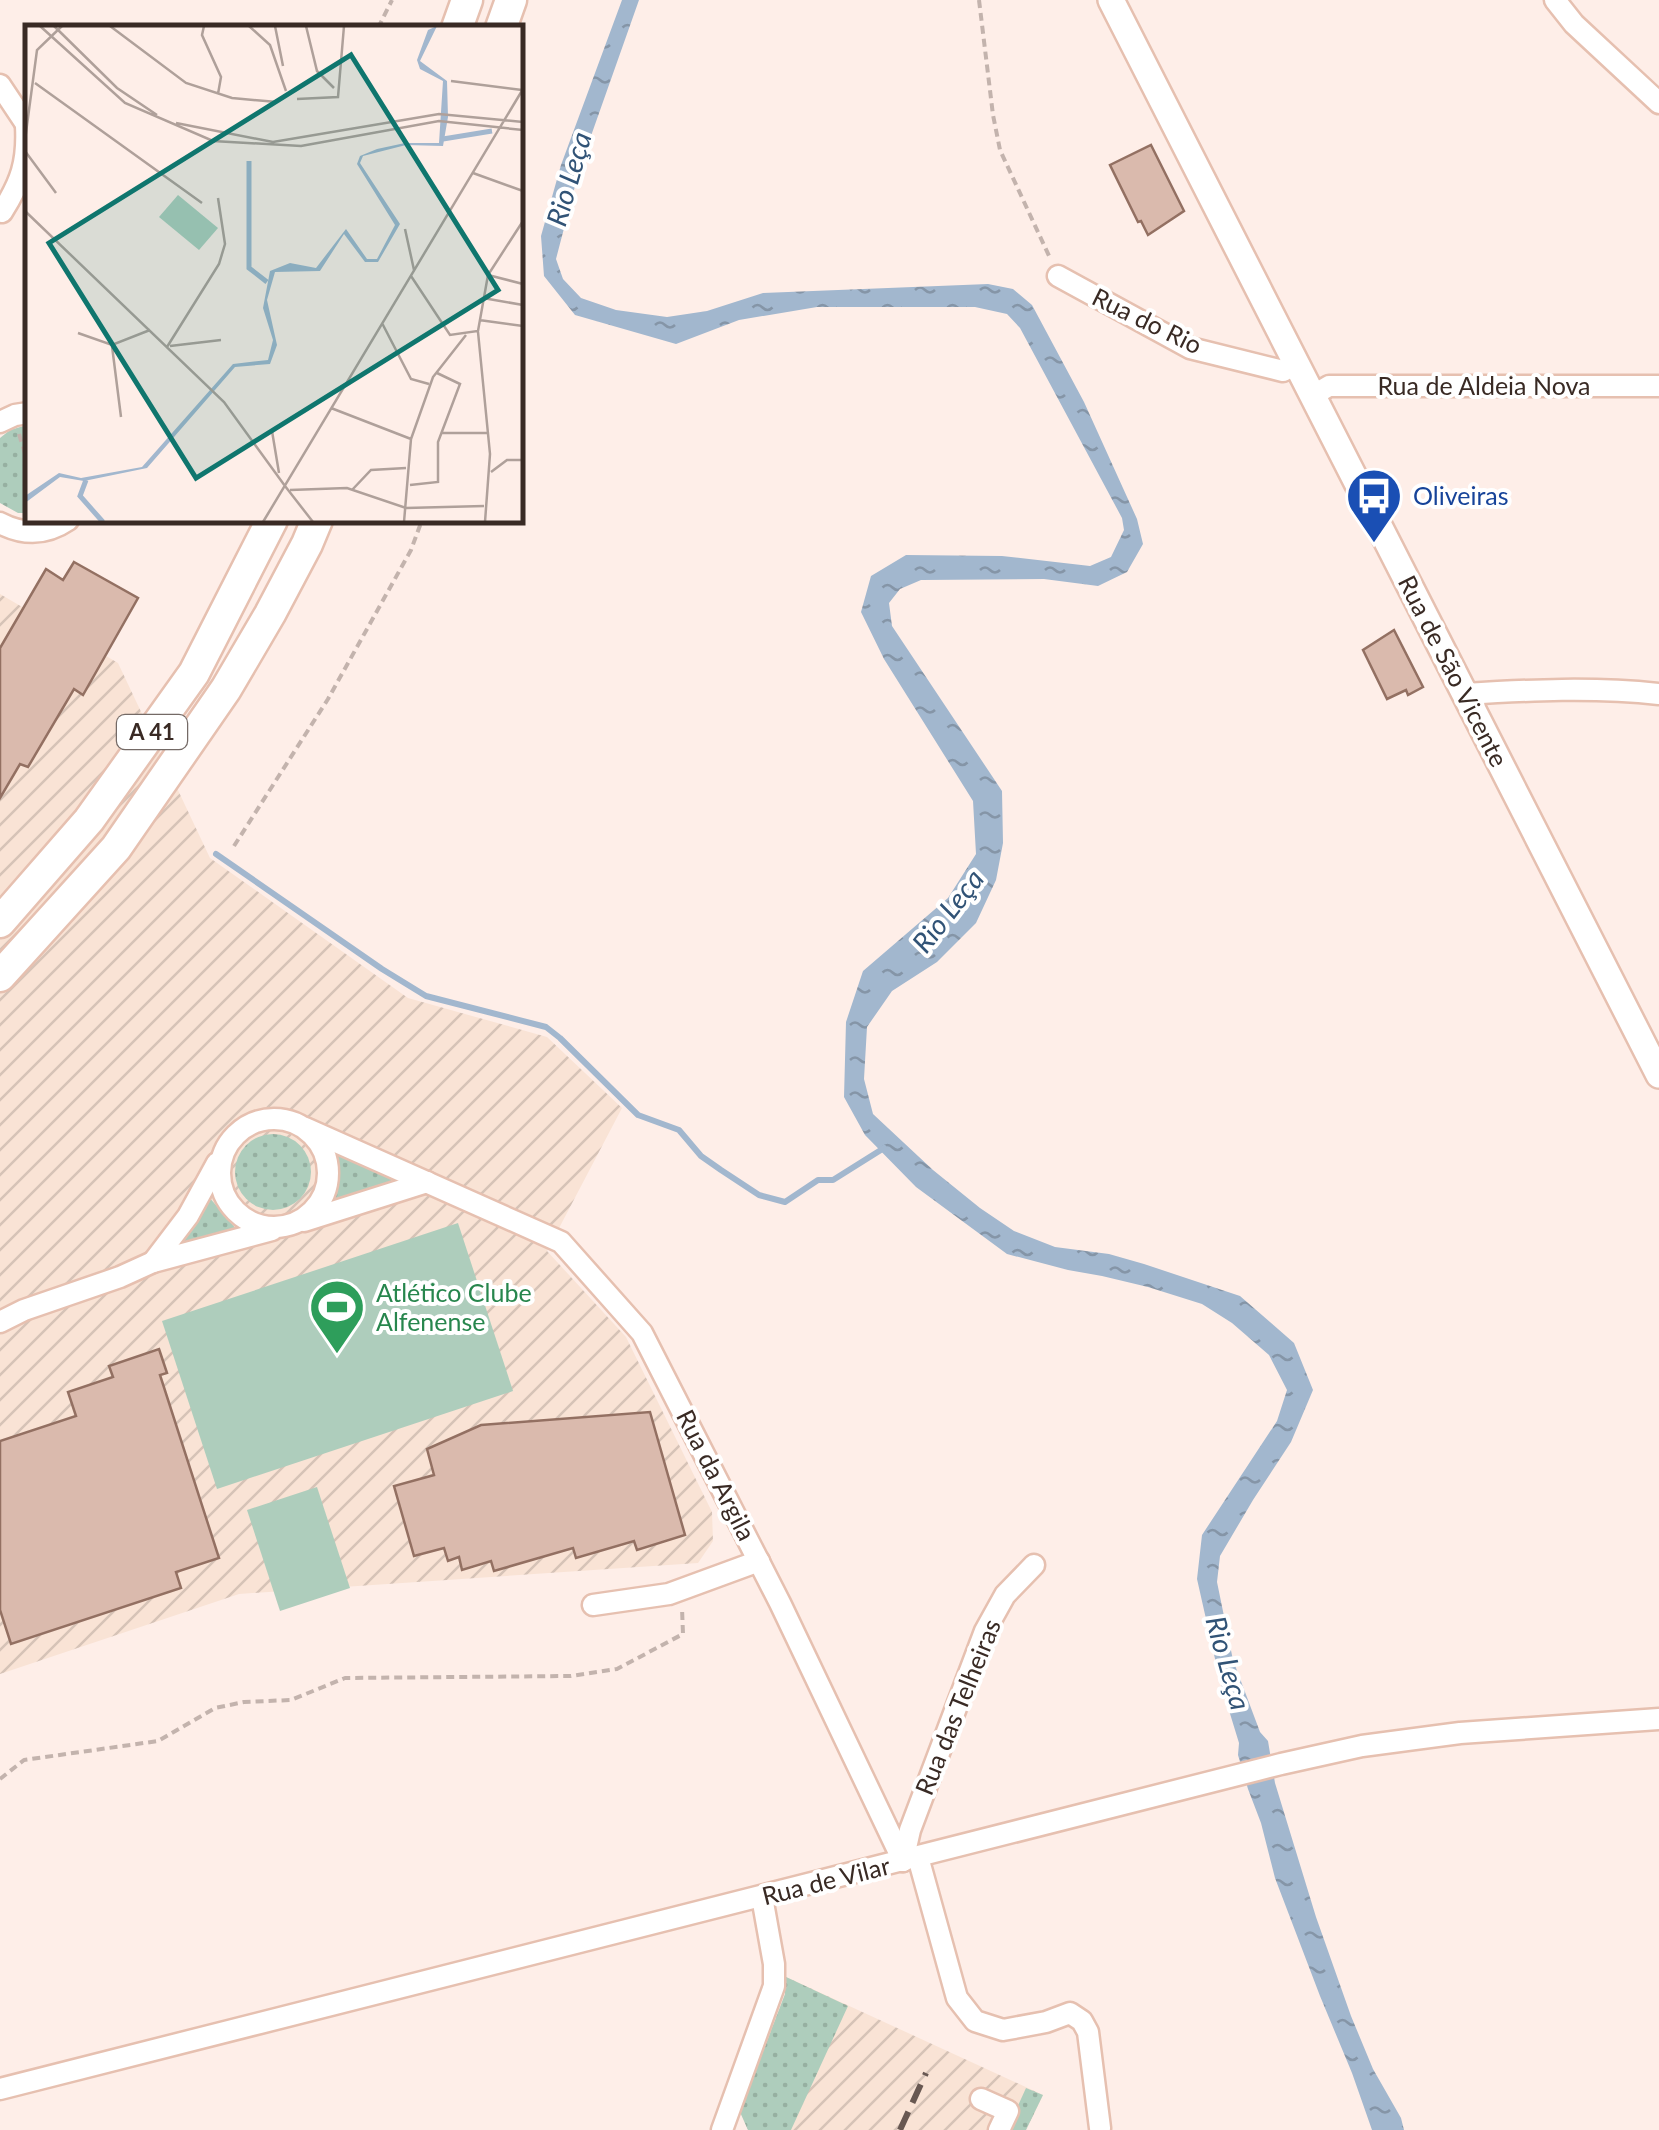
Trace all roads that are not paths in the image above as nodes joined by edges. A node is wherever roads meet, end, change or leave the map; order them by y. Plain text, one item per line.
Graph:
1 (467, 0) edge
2 (511, 0) edge
3 (1112, 0) edge
4 (1557, 1) edge
5 (458, 25) edge
6 (503, 25) edge
7 (0, 85) edge
8 (1658, 101) edge
9 (25, 123) edge
10 (25, 162) edge
11 (1, 213) edge
12 (1058, 276) road end
13 (1295, 364) junction
14 (1659, 386) edge
15 (1312, 396) junction
16 (64, 522) edge
17 (271, 522) edge
18 (316, 522) edge
19 (1, 527) edge
20 (1465, 694) junction
21 (1659, 694) edge
22 (0, 922) edge
23 (0, 976) edge
24 (1659, 1075) edge
25 (305, 1128) junction
26 (227, 1145) junction
27 (427, 1182) junction
28 (289, 1225) junction
29 (153, 1262) junction
30 (0, 1322) edge
31 (759, 1562) junction
32 (1034, 1565) dead end
33 (593, 1605) dead end
34 (1659, 1718) edge
35 (911, 1859) junction
36 (762, 1897) junction
37 (0, 2089) edge
38 (981, 2099) dead end
39 (1100, 2128) edge
40 (722, 2130) edge
41 (999, 2130) edge

1 - 5 highway
2 - 6 highway
3 - 13 main road, Rua de São Vicente
4 - 8 street
7 - 9 street
10 - 11 street
12 - 13 street, Rua do Rio
13 - 15 main road, Rua de São Vicente
14 - 15 street, Rua de Aldeia Nova
15 - 20 main road, Rua de São Vicente
16 - 19 street
17 - 22 highway, A 41
18 - 23 highway, A 41
20 - 21 street
20 - 24 main road, Rua de São Vicente
25 - 26 street, Rua da Argila
25 - 27 street, Rua da Argila
25 - 28 street
26 - 28 street
26 - 29 street, Rua da Argila
27 - 28 street, Rua da Argila
27 - 31 street, Rua da Argila
28 - 29 street, Rua da Argila
29 - 30 street, Rua da Argila
31 - 33 street
31 - 35 street, Rua da Argila
32 - 35 street, Rua das Telheiras
34 - 35 street, Rua de Vilar
35 - 36 street, Rua de Vilar
35 - 39 street, Rua da Argila
36 - 37 street, Rua de Vilar
36 - 40 street
38 - 41 street

